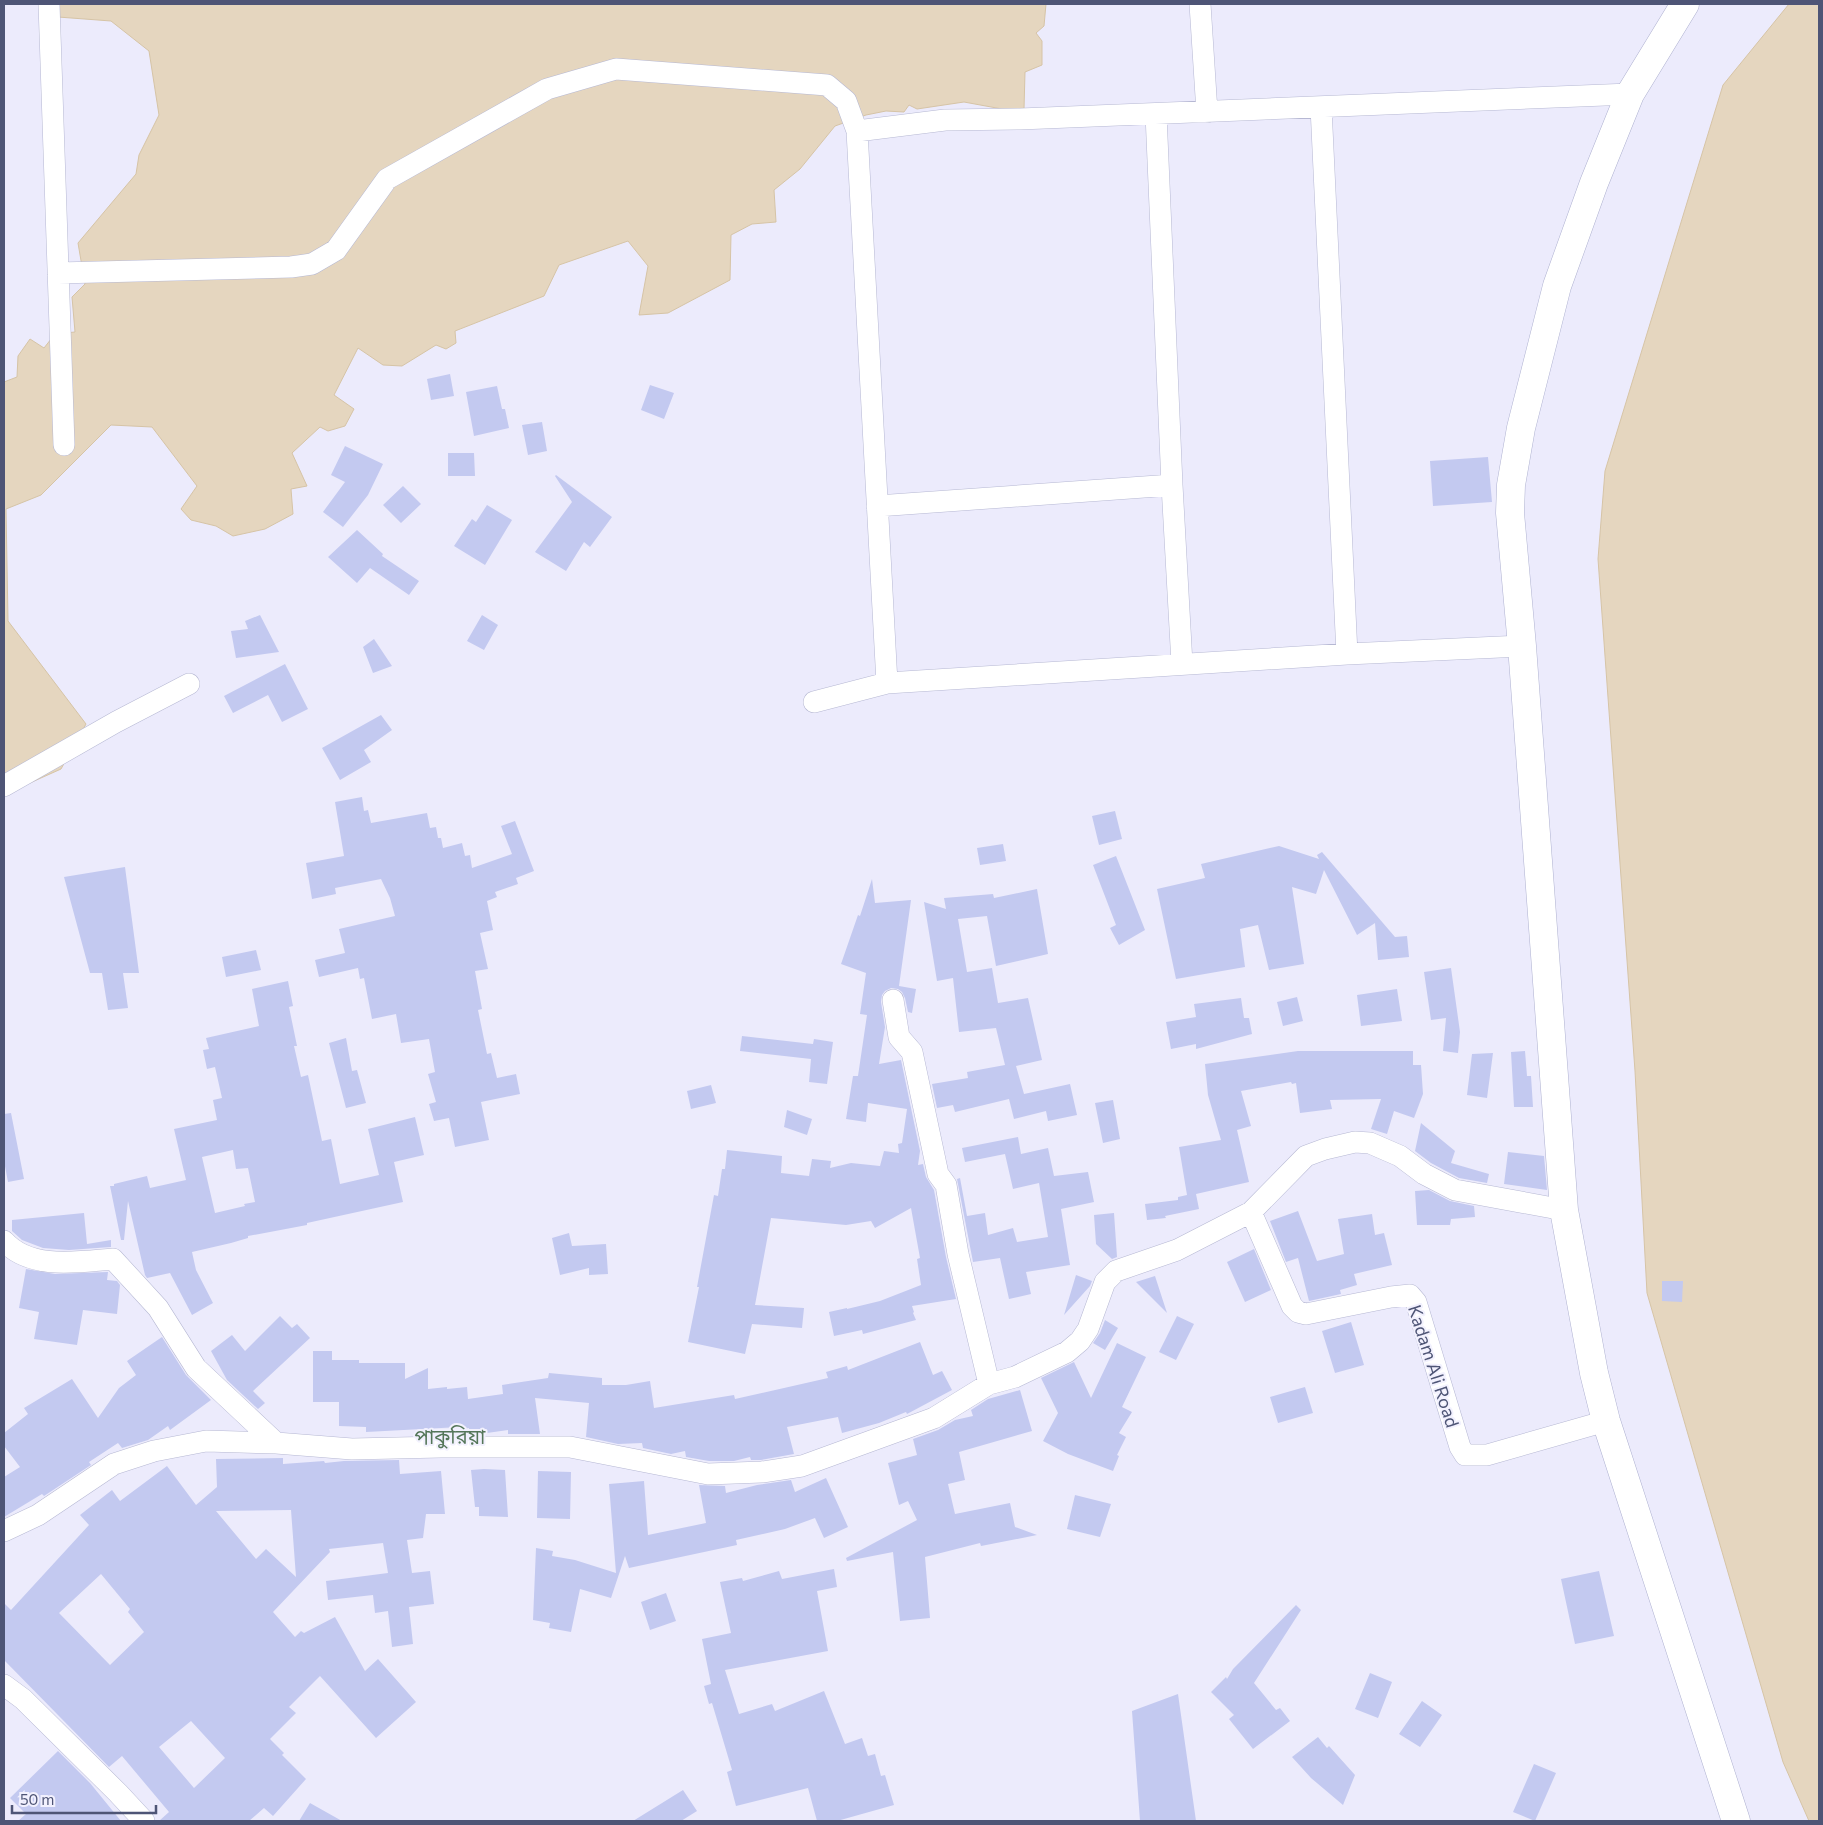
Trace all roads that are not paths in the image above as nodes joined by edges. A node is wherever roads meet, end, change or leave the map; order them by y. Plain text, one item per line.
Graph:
1 (49, 4) edge
2 (1200, 4) edge
3 (1685, 4) edge
4 (1630, 94) junction
5 (1321, 107) junction
6 (1207, 112) junction
7 (1156, 114) junction
8 (857, 131) junction
9 (58, 273) junction
10 (64, 445) dead end
11 (1172, 485) junction
12 (877, 506) junction
13 (1522, 646) junction
14 (1347, 654) junction
15 (1182, 664) junction
16 (887, 683) junction
17 (189, 684) dead end
18 (814, 702) dead end
19 (4, 786) edge
20 (893, 1000) dead end
21 (1564, 1210) junction
22 (1251, 1212) junction
23 (4, 1241) edge
24 (989, 1384) junction
25 (1606, 1421) junction
26 (276, 1443) junction
27 (4, 1531) edge
28 (4, 1685) edge
29 (1727, 1814) edge
30 (144, 1821) edge

1 - 9 street
2 - 6 street
3 - 4 street
4 - 5 street
4 - 13 street
5 - 6 street
5 - 14 street
6 - 7 street
7 - 8 street
7 - 11 street
8 - 9 street
8 - 12 street
9 - 10 street
11 - 12 street
11 - 15 street
12 - 16 street
13 - 14 street
13 - 21 street
14 - 15 street
15 - 16 street
16 - 18 street
17 - 19 street
20 - 24 street
21 - 22 street
21 - 25 street
22 - 24 street
22 - 25 street, Kadam Ali Road
23 - 26 street
24 - 26 street
25 - 29 street
26 - 27 street
28 - 30 street

